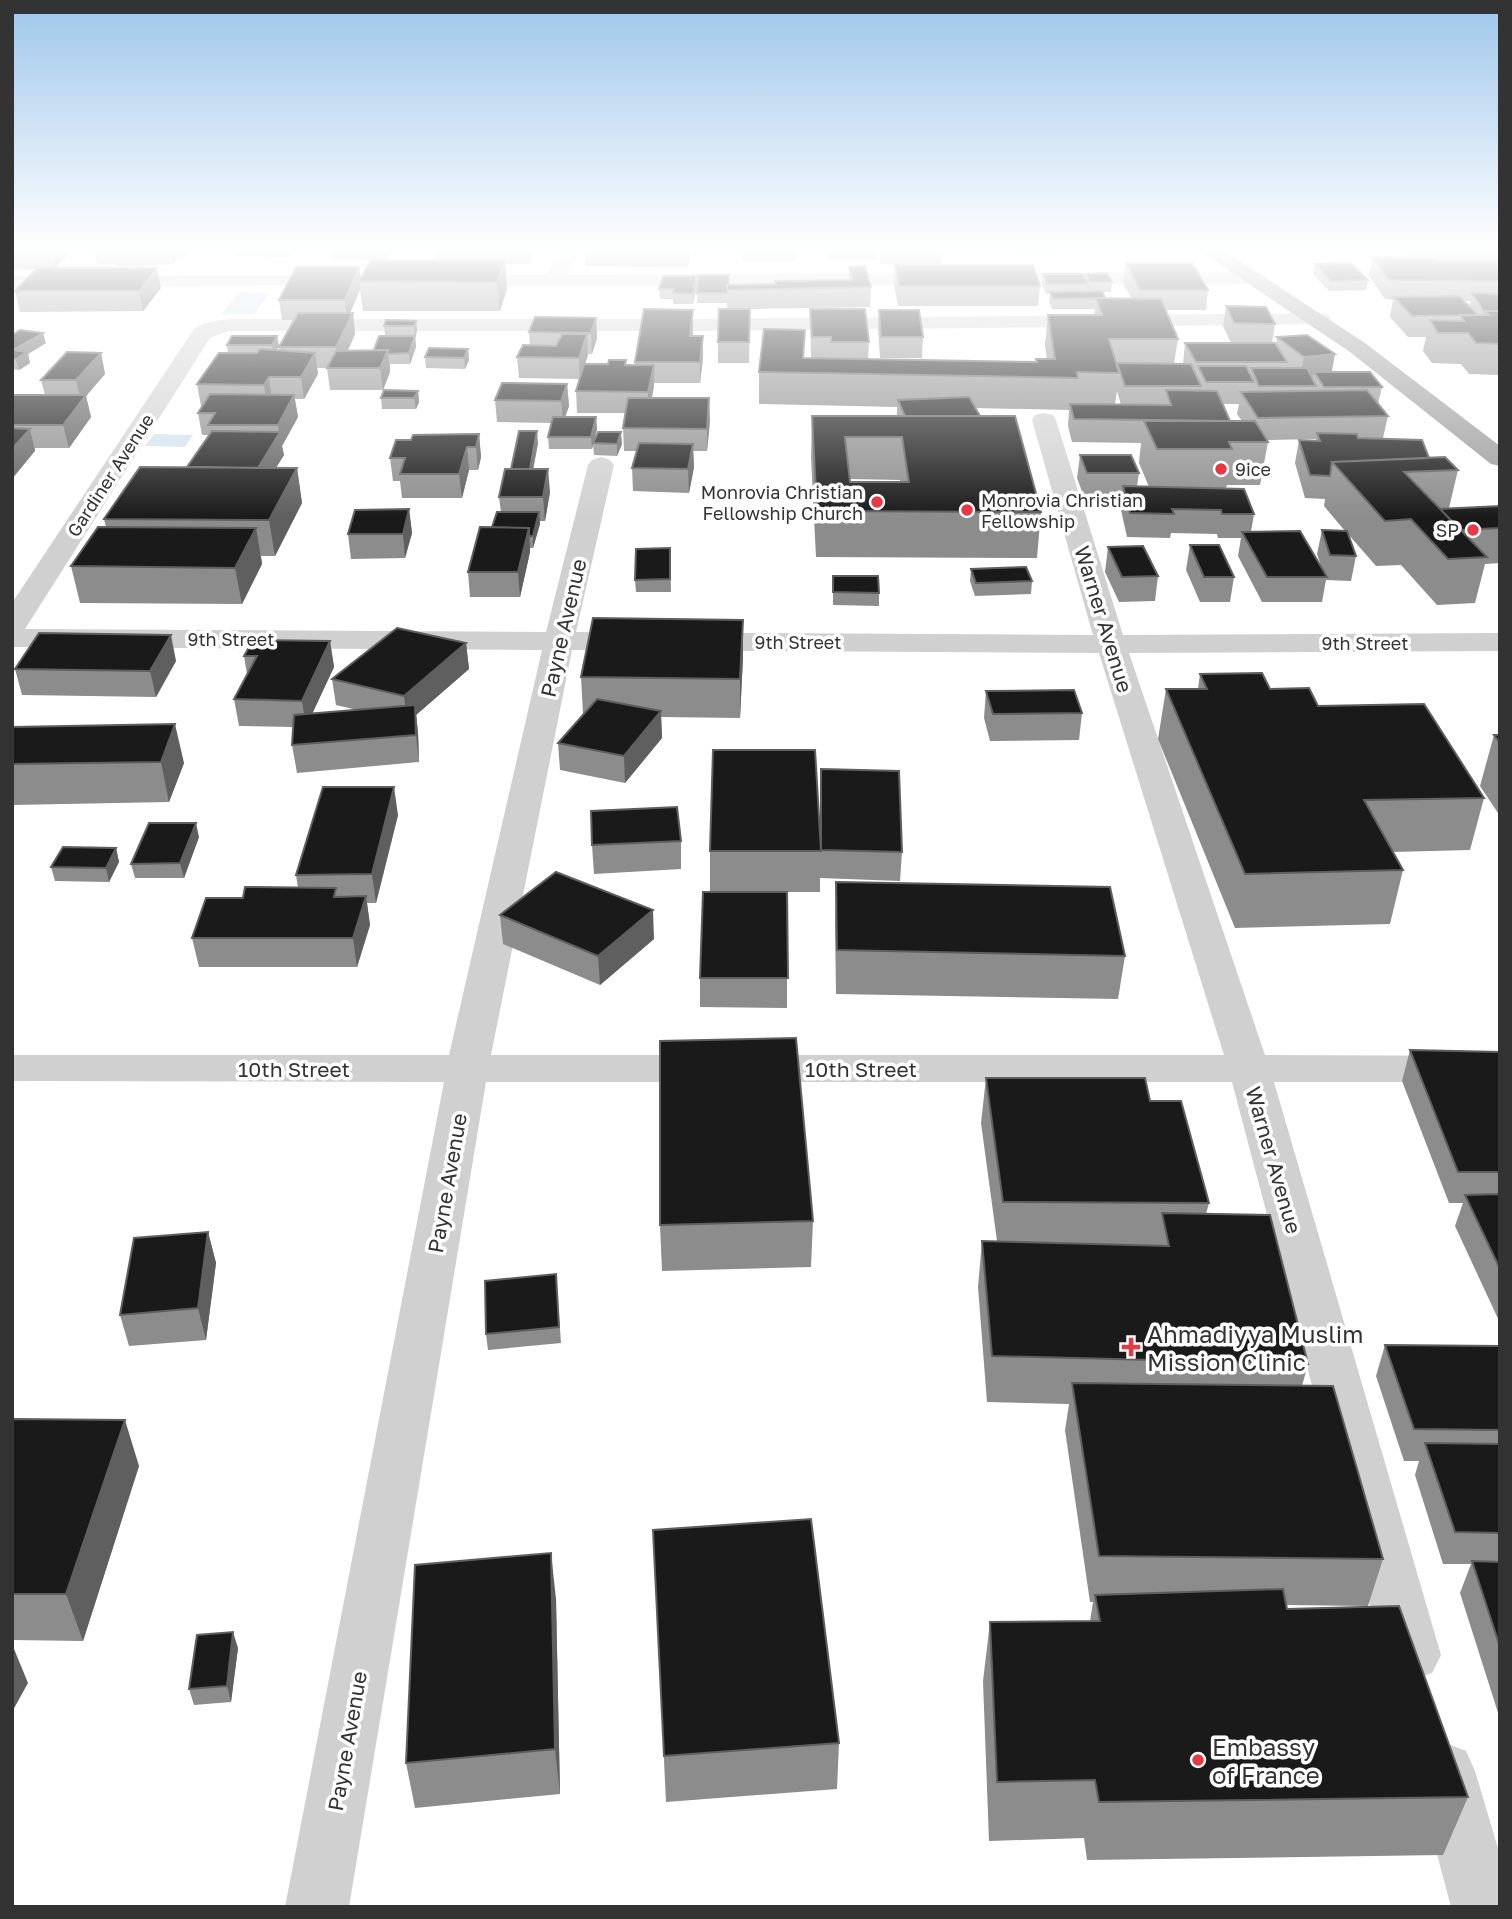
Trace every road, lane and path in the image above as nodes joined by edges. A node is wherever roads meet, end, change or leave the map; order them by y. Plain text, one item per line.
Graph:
1 (199, 339) edge
2 (1347, 339) edge
3 (1044, 419) dead end
4 (1500, 459) edge
5 (601, 465) dead end
6 (12, 626) edge
7 (12, 638) edge
8 (559, 640) junction
9 (1500, 642) edge
10 (1111, 644) junction
11 (12, 1068) edge
12 (467, 1069) junction
13 (1249, 1069) junction
14 (1500, 1069) edge
15 (317, 1907) edge
16 (1483, 1907) edge

1 - 6 street, Gardiner Avenue
2 - 4 highway
3 - 10 street, Warner Avenue
5 - 8 street, Payne Avenue
7 - 8 street, 9th Street
8 - 10 street, 9th Street
8 - 12 street, Payne Avenue
9 - 10 street, 9th Street
10 - 13 street, Warner Avenue
11 - 12 street, 10th Street
12 - 13 street, 10th Street
12 - 15 street, Payne Avenue
13 - 14 street, 10th Street
13 - 16 street, Warner Avenue

